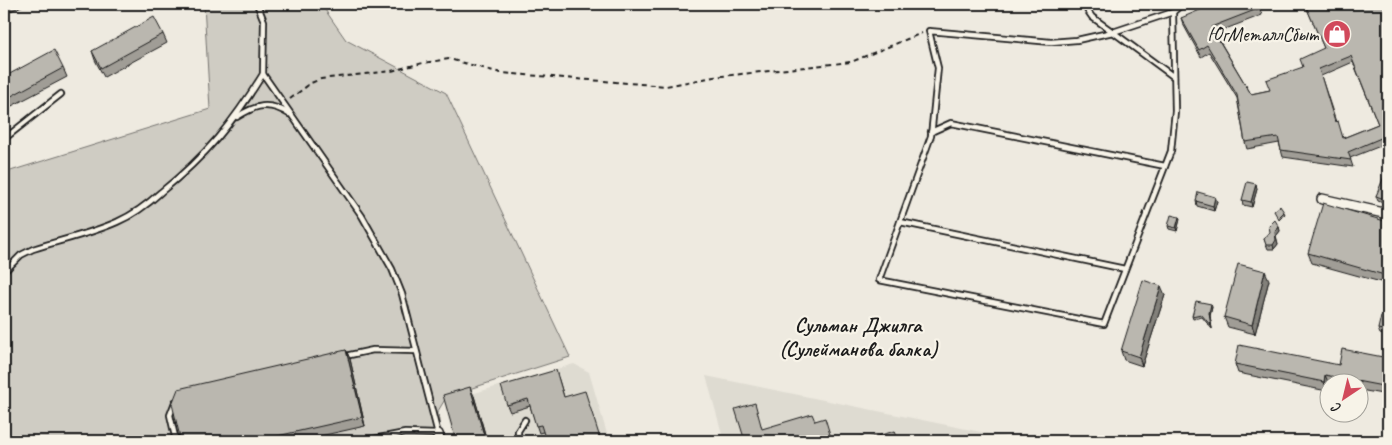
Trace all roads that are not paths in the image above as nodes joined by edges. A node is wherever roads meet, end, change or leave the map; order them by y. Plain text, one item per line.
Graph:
1 (257, 4) edge
2 (1083, 4) edge
3 (1182, 4) edge
4 (1173, 12) junction
5 (1113, 32) junction
6 (263, 74) junction
7 (1174, 77) junction
8 (61, 94) dead end
9 (293, 117) junction
10 (236, 118) junction
11 (932, 132) junction
12 (4, 139) edge
13 (1165, 166) junction
14 (1322, 198) dead end
15 (1388, 214) edge
16 (900, 222) junction
17 (1125, 269) junction
18 (4, 272) edge
19 (416, 351) junction
20 (335, 358) edge
21 (176, 399) edge
22 (525, 420) dead end
23 (439, 438) edge
24 (176, 441) edge
25 (363, 441) edge
26 (518, 441) edge

1 - 6 lane
2 - 5 lane
3 - 4 lane
4 - 5 lane
4 - 7 lane
5 - 7 lane
5 - 11 lane
6 - 9 lane
6 - 10 lane
7 - 13 lane
8 - 12 lane
9 - 10 lane
9 - 19 lane
10 - 18 lane
11 - 13 lane
11 - 16 lane
13 - 17 lane
14 - 15 street
16 - 17 lane
16 - 17 lane
19 - 20 lane
19 - 23 lane
21 - 24 lane
22 - 26 lane
23 - 25 lane

